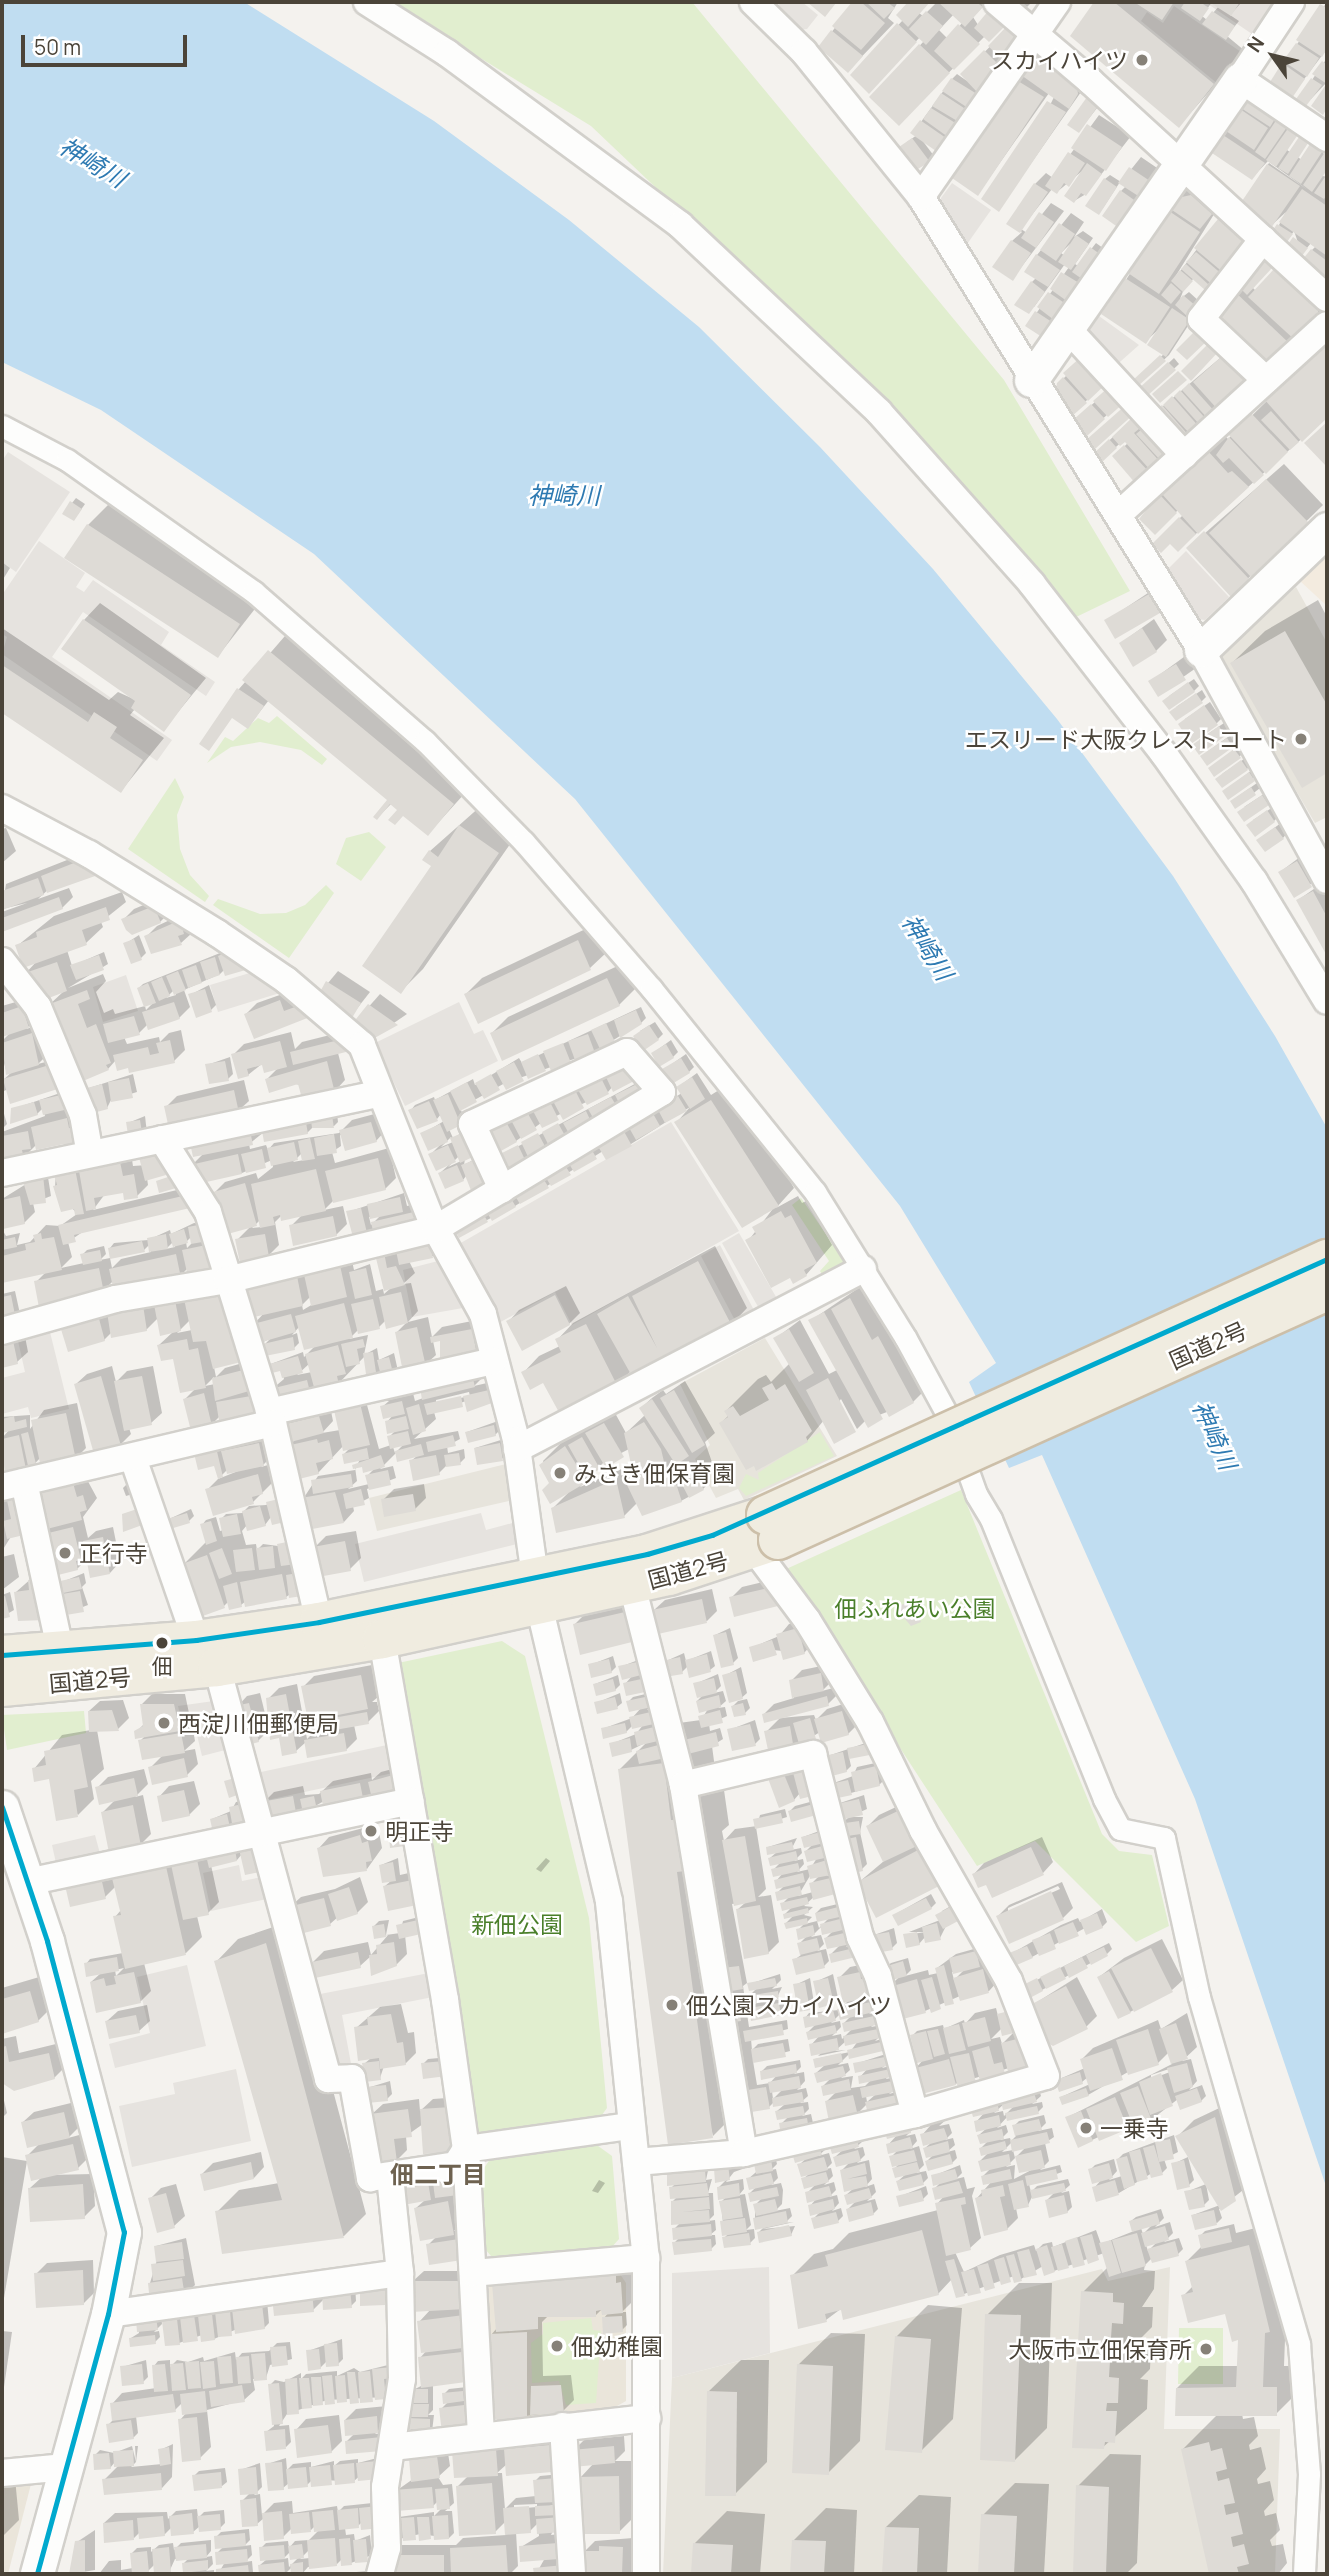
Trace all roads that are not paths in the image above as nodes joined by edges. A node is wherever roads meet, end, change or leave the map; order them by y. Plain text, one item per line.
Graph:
1 (366, 2) edge
2 (753, 2) edge
3 (998, 2) edge
4 (1057, 2) edge
5 (1291, 2) edge
6 (1035, 34) junction
7 (1240, 79) junction
8 (1327, 138) edge
9 (1182, 165) junction
10 (921, 197) junction
11 (1263, 239) junction
12 (1327, 298) edge
13 (1327, 325) edge
14 (1067, 328) junction
15 (1031, 380) junction
16 (1266, 380) junction
17 (2, 426) edge
18 (1184, 455) junction
19 (1118, 515) junction
20 (1327, 529) edge
21 (1201, 650) junction
22 (2, 808) edge
23 (1327, 880) edge
24 (2, 961) edge
25 (1326, 998) edge
26 (380, 1093) junction
27 (162, 1139) junction
28 (90, 1153) junction
29 (2, 1173) edge
30 (502, 1189) junction
31 (435, 1228) junction
32 (1327, 1259) edge
33 (863, 1269) junction
34 (227, 1280) junction
35 (1327, 1291) edge
36 (2, 1331) edge
37 (493, 1361) junction
38 (271, 1418) junction
39 (517, 1449) junction
40 (133, 1458) junction
41 (13, 1484) edge
42 (761, 1532) junction
43 (632, 1585) junction
44 (538, 1591) junction
45 (319, 1622) junction
46 (382, 1639) junction
47 (61, 1653) junction
48 (207, 1654) junction
49 (2, 1655) edge
50 (2, 1687) edge
51 (683, 1785) junction
52 (411, 1801) junction
53 (2, 1807) edge
54 (262, 1833) junction
55 (27, 1882) junction
56 (915, 2114) junction
57 (630, 2126) junction
58 (467, 2150) junction
59 (744, 2152) junction
60 (636, 2162) junction
61 (390, 2176) junction
62 (646, 2258) junction
63 (400, 2273) junction
64 (473, 2273) junction
65 (108, 2314) junction
66 (647, 2418) junction
67 (563, 2426) junction
68 (481, 2434) junction
69 (392, 2447) junction
70 (66, 2467) junction
71 (2, 2473) edge
72 (37, 2574) edge
73 (380, 2574) edge
74 (572, 2574) edge
75 (646, 2574) edge
76 (1304, 2574) edge

1 - 25 street
2 - 10 street
3 - 6 street
4 - 6 street
5 - 7 street
6 - 9 street
6 - 10 street
7 - 8 street
7 - 9 street
9 - 11 street
9 - 14 street
10 - 15 street
11 - 12 street
11 - 16 street
13 - 16 street
14 - 15 street
14 - 18 street
15 - 19 street
16 - 18 street
17 - 33 street
18 - 19 street
19 - 21 street
20 - 21 street
21 - 23 street
22 - 26 street
24 - 28 street
26 - 27 street
26 - 31 street
27 - 28 street
27 - 34 street
28 - 29 street
30 - 30 street
30 - 31 street
31 - 34 street
31 - 37 street
32 - 42 highway, 国道2号, bridge
33 - 39 street
33 - 76 street
34 - 36 street
34 - 38 street
35 - 42 highway, 国道2号, bridge
37 - 38 street
37 - 39 street
38 - 40 street
38 - 45 street
39 - 44 street
40 - 41 street
40 - 48 street
41 - 47 street
42 - 43 highway, 国道2号
42 - 44 highway, 国道2号
42 - 56 street
43 - 44 highway, 国道2号
43 - 51 street
44 - 45 highway, 国道2号
44 - 46 highway, 国道2号
44 - 57 street
45 - 48 highway, 国道2号
46 - 48 highway, 国道2号
46 - 52 street
47 - 48 highway, 国道2号
47 - 49 highway, 国道2号
48 - 50 highway, 国道2号
48 - 54 street
51 - 56 street
51 - 59 street
52 - 54 street
52 - 58 street
53 - 55 street
54 - 55 street
54 - 61 street
55 - 65 street
56 - 59 street
57 - 58 street
57 - 60 street
58 - 61 street
58 - 64 street
59 - 60 street
60 - 62 street
61 - 63 street
62 - 64 street
62 - 66 street
63 - 65 street
63 - 69 street
64 - 68 street
65 - 70 street
66 - 67 street
66 - 75 street
67 - 68 street
67 - 74 street
68 - 69 street
69 - 73 street
70 - 71 street
70 - 72 street

